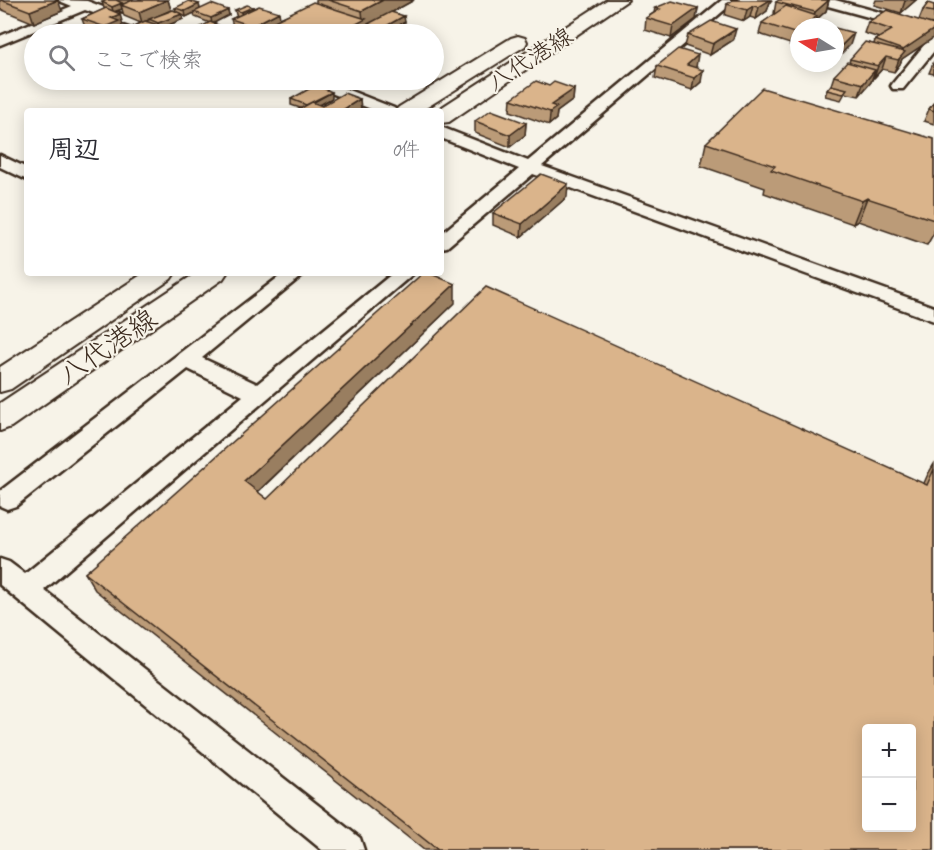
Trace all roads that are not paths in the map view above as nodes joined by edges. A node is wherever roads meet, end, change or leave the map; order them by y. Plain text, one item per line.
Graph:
1 (63, 0) edge
2 (99, 0) edge
3 (619, 0) edge
4 (730, 0) edge
5 (821, 0) edge
6 (85, 6) junction
7 (41, 24) edge
8 (135, 24) edge
9 (24, 31) edge
10 (536, 31) dead end
11 (934, 31) edge
12 (0, 41) edge
13 (934, 42) edge
14 (898, 86) dead end
15 (444, 88) edge
16 (336, 90) edge
17 (440, 90) edge
18 (381, 108) edge
19 (411, 108) edge
20 (444, 115) edge
21 (444, 133) edge
22 (0, 160) edge
23 (531, 168) junction
24 (24, 173) edge
25 (444, 238) edge
26 (158, 276) edge
27 (209, 276) edge
28 (292, 276) edge
29 (401, 276) edge
30 (934, 314) edge
31 (186, 359) junction
32 (0, 381) edge
33 (260, 395) junction
34 (0, 419) edge
35 (7, 499) dead end
36 (0, 570) edge
37 (26, 590) junction
38 (348, 850) edge

1 - 6 street
2 - 6 street
3 - 20 main road, 八代港線
4 - 23 street
5 - 11 street
6 - 7 street
6 - 8 street
9 - 12 street
10 - 15 main road, 八代港線
13 - 14 street
16 - 18 street
17 - 19 main road, 八代港線
21 - 23 street
22 - 24 street
23 - 25 street
23 - 30 street
26 - 32 main road, 八代港線
27 - 34 main road, 八代港線
28 - 31 street
29 - 33 street
31 - 33 street
31 - 35 street
33 - 37 street
36 - 37 street
37 - 38 street

